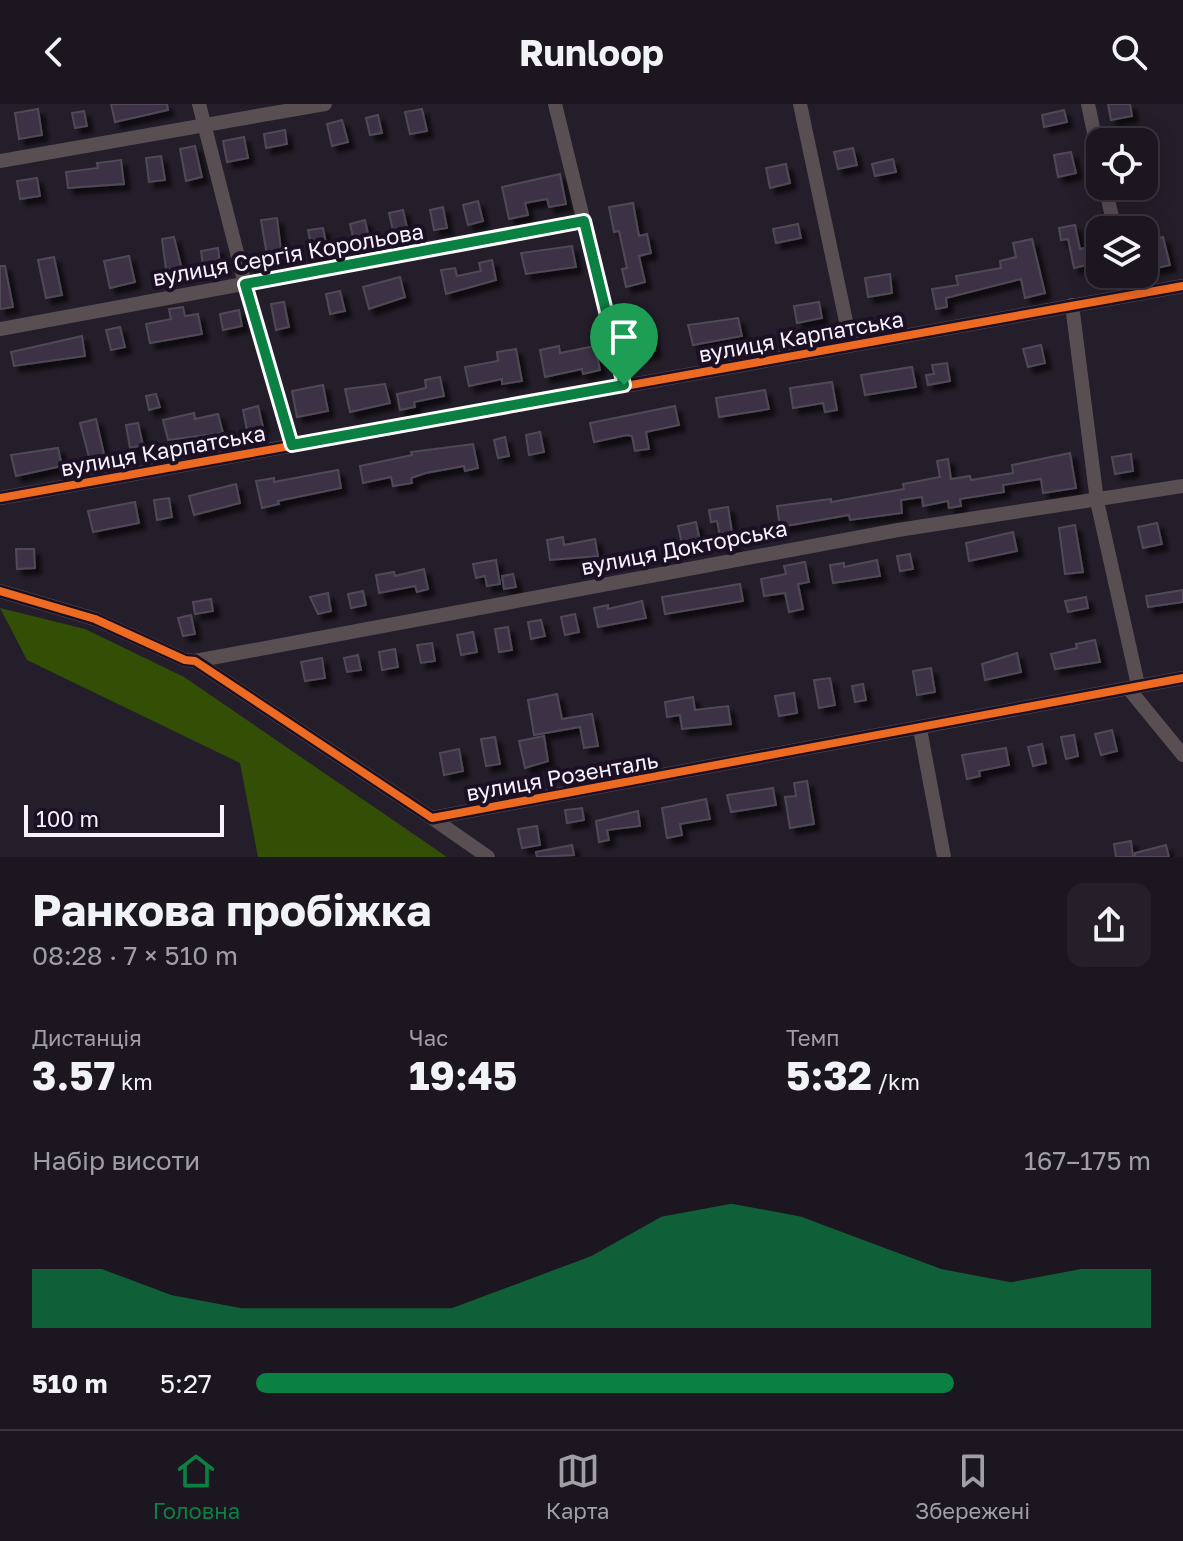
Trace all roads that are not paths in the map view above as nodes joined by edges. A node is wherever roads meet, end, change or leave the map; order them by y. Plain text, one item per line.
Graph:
1 (199, 104) edge
2 (325, 104) edge
3 (555, 104) edge
4 (800, 104) edge
5 (1088, 104) edge
6 (204, 125) junction
7 (1093, 128) edge
8 (0, 161) edge
9 (584, 221) junction
10 (245, 284) junction
11 (1183, 286) edge
12 (1129, 288) edge
13 (1130, 293) junction
14 (1072, 305) junction
15 (0, 329) edge
16 (851, 345) junction
17 (624, 385) junction
18 (292, 445) junction
19 (1183, 486) edge
20 (0, 498) edge
21 (1097, 501) junction
22 (0, 591) edge
23 (195, 661) junction
24 (1183, 678) edge
25 (1133, 686) junction
26 (920, 729) junction
27 (1183, 755) edge
28 (432, 818) junction
29 (488, 857) edge
30 (944, 857) edge

1 - 6 street
2 - 6 street
3 - 9 street
4 - 16 street
5 - 7 street
6 - 8 street
6 - 10 street
9 - 10 street, вулиця Сергія Корольова
9 - 17 street
10 - 15 street, вулиця Сергія Корольова
10 - 18 street
11 - 13 street, вулиця Карпатська
12 - 13 street
13 - 14 street, вулиця Карпатська
14 - 16 street, вулиця Карпатська
14 - 21 street
16 - 17 street, вулиця Карпатська
17 - 18 street, вулиця Карпатська
18 - 20 street, вулиця Карпатська
19 - 21 street, вулиця Докторська
21 - 23 street, вулиця Докторська
21 - 25 street
22 - 23 street
23 - 28 street
24 - 25 street, вулиця Розенталь
25 - 26 street, вулиця Розенталь
25 - 27 street
26 - 28 street, вулиця Розенталь
26 - 30 street
28 - 29 street

